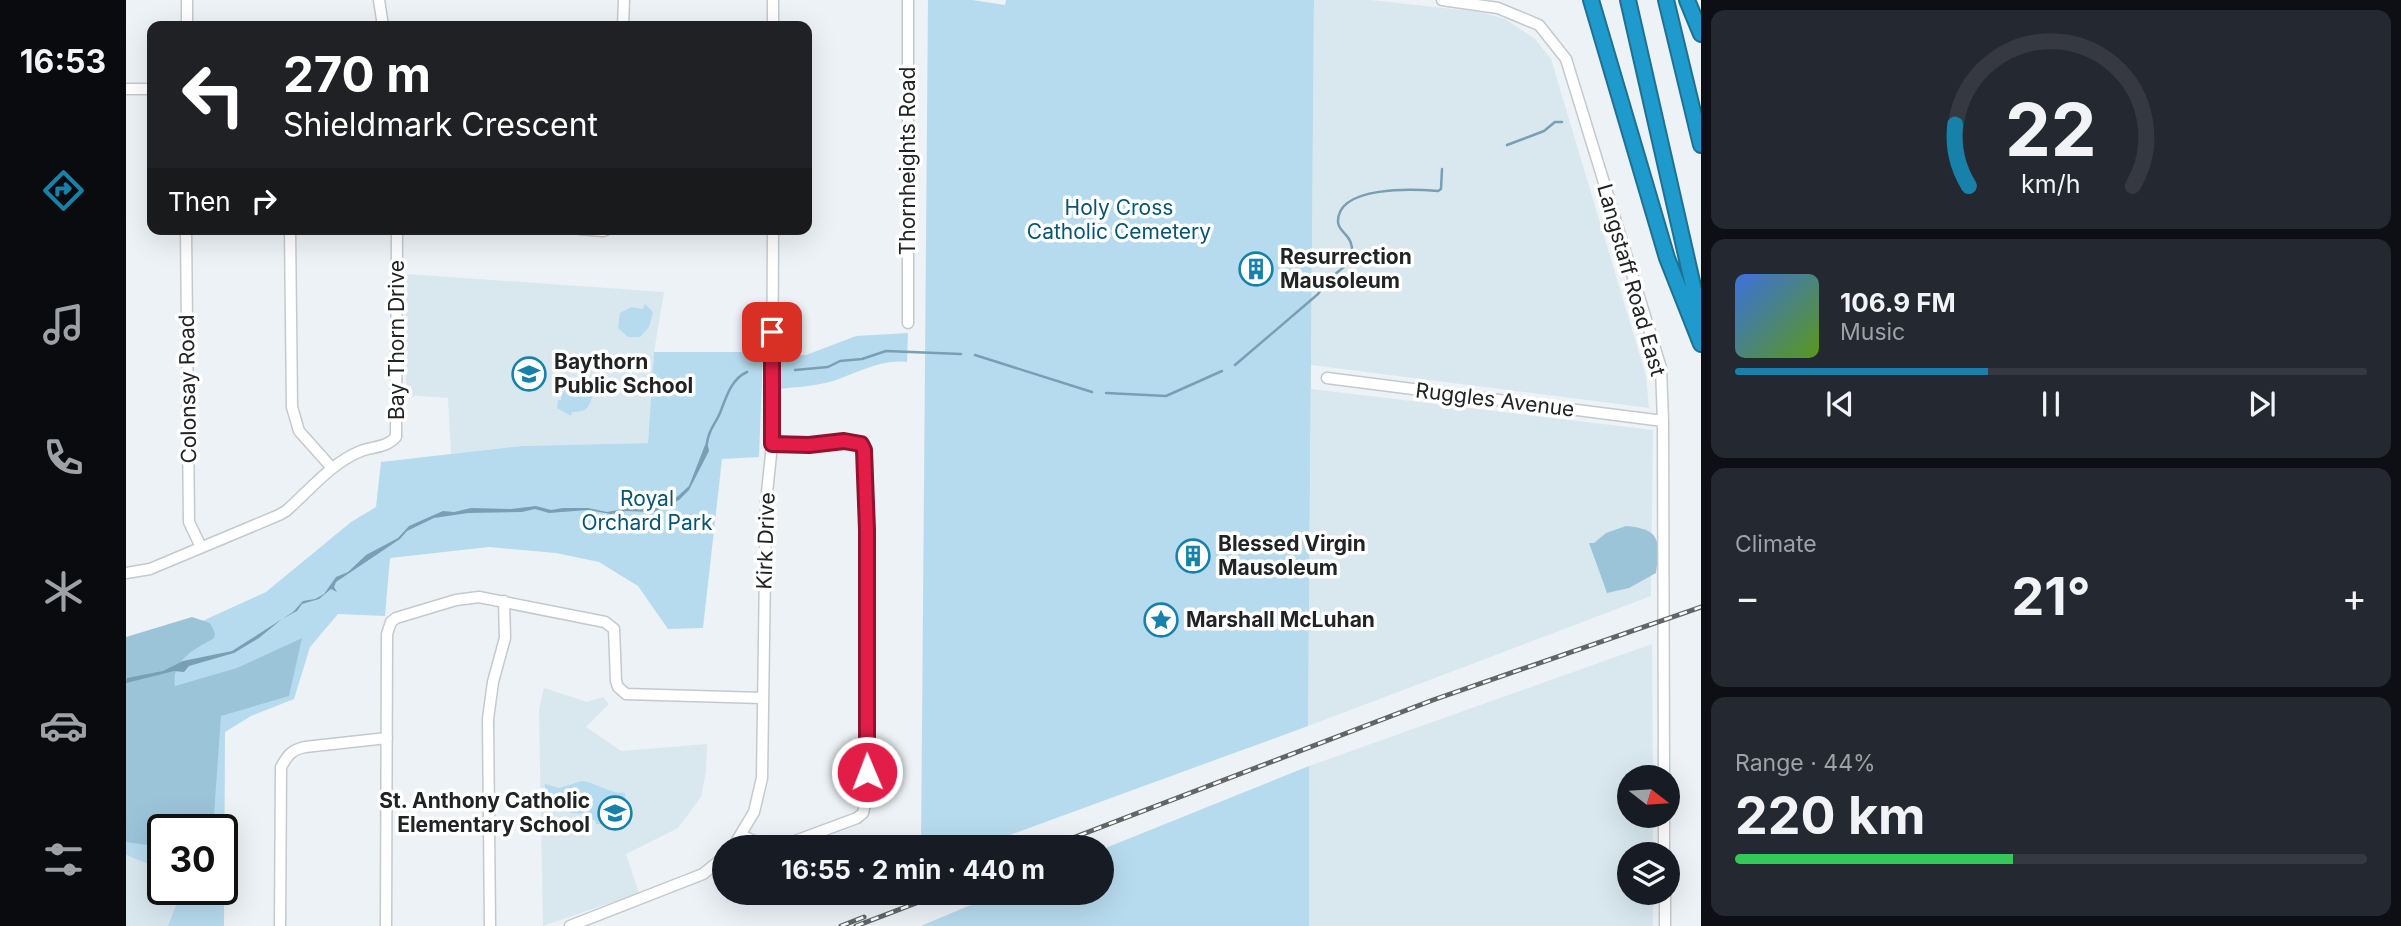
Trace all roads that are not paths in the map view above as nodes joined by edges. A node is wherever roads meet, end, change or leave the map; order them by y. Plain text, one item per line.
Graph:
1 (187, 0) edge
2 (379, 0) edge
3 (624, 0) edge
4 (773, 0) edge
5 (908, 0) edge
6 (1442, 0) edge
7 (1591, 0) edge
8 (1628, 0) edge
9 (1666, 0) edge
10 (1687, 0) edge
11 (187, 21) edge
12 (382, 21) edge
13 (624, 21) edge
14 (773, 21) edge
15 (1701, 34) edge
16 (126, 89) edge
17 (147, 89) edge
18 (1701, 145) edge
19 (186, 235) edge
20 (290, 235) edge
21 (397, 235) edge
22 (773, 235) edge
23 (1701, 321) edge
24 (908, 323) dead end
25 (1701, 344) edge
26 (1327, 378) dead end
27 (1663, 421) junction
28 (772, 444) junction
29 (332, 468) junction
30 (201, 547) junction
31 (126, 573) edge
32 (504, 601) junction
33 (761, 698) junction
34 (387, 738) junction
35 (1664, 765) edge
36 (742, 835) edge
37 (812, 835) edge
38 (712, 865) edge
39 (1665, 905) edge
40 (280, 926) edge
41 (386, 926) edge
42 (490, 926) edge
43 (570, 926) edge
44 (1665, 926) edge

1 - 11 street
2 - 12 street
3 - 13 street
4 - 14 street
5 - 24 street, Thornheights Road
6 - 27 street, Langstaff Road East
7 - 25 highway
8 - 23 highway
9 - 18 highway
10 - 15 highway
16 - 17 street
19 - 30 street, Colonsay Road
20 - 29 street
21 - 29 street, Bay Thorn Drive
22 - 28 street, Kirk Drive
26 - 27 street, Ruggles Avenue
27 - 35 street, Langstaff Road East
28 - 33 street, Kirk Drive
28 - 37 street
29 - 30 street, Bay Thorn Drive
30 - 31 street, Bay Thorn Drive
32 - 33 street
32 - 34 street
32 - 42 street
33 - 36 street, Kirk Drive
34 - 40 street
34 - 41 street
38 - 43 street
39 - 44 street

